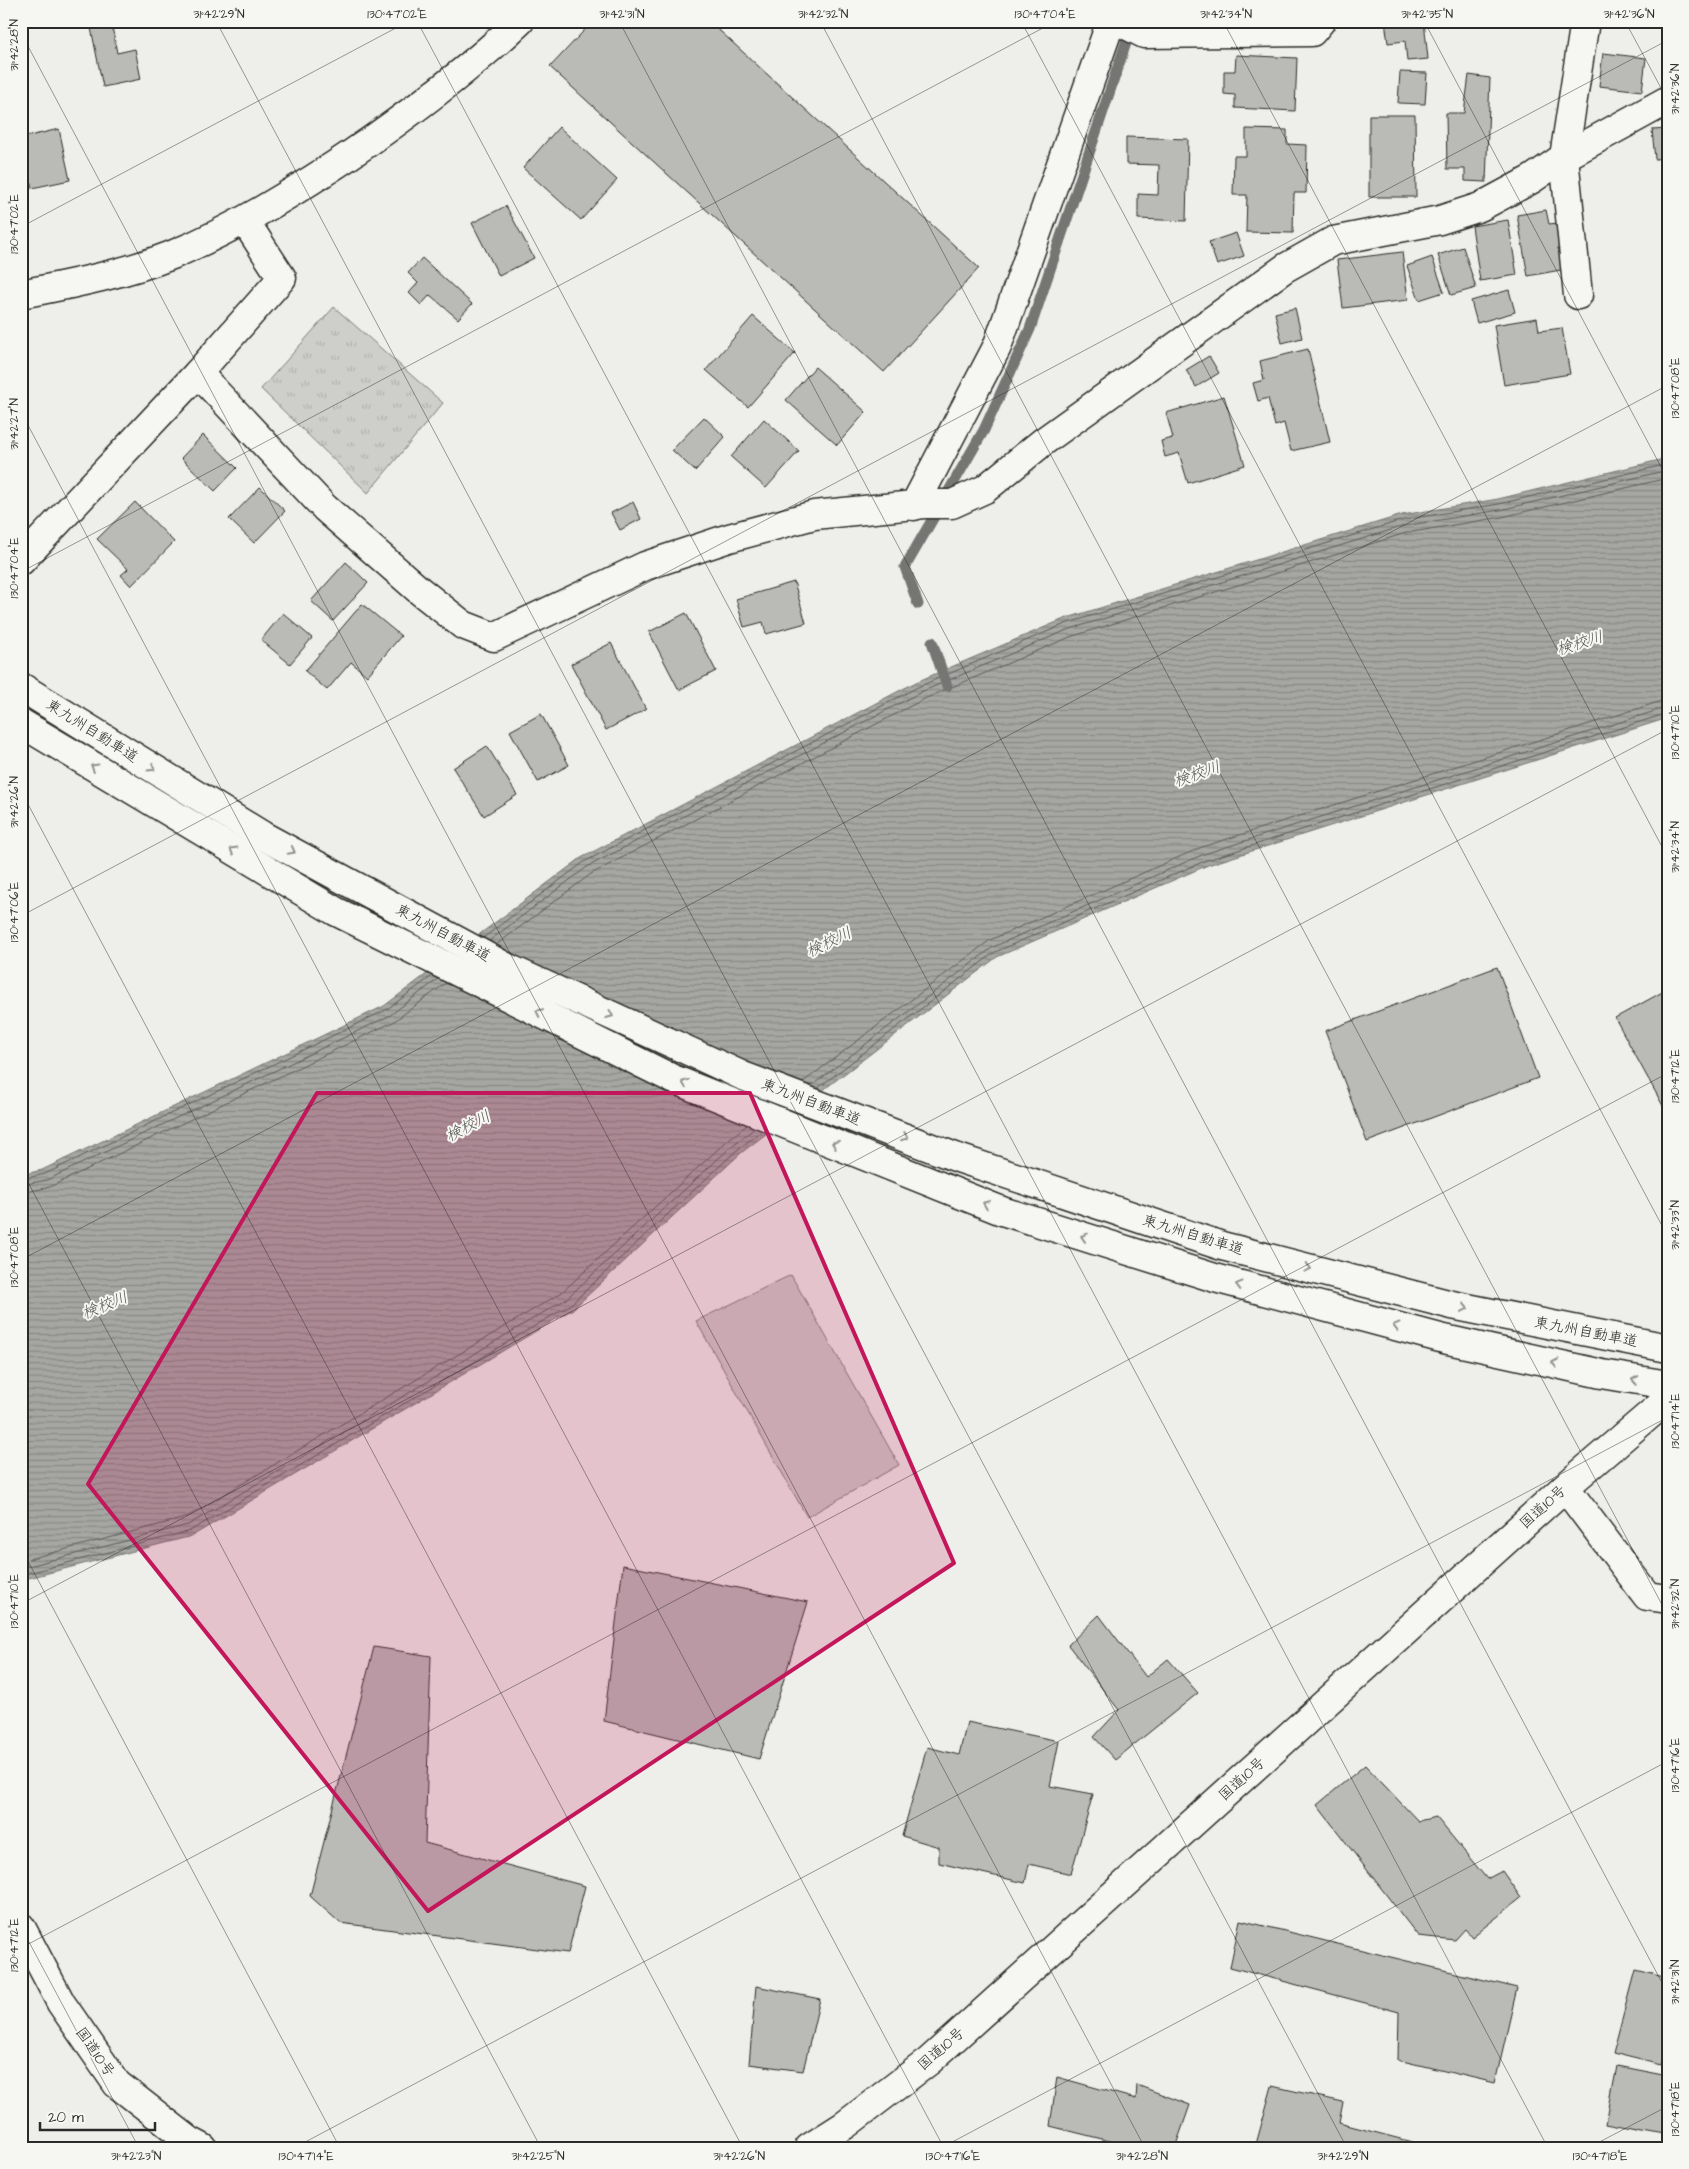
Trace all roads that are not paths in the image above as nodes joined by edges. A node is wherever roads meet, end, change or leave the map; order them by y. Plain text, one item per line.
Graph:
1 (520, 21) edge
2 (1111, 21) edge
3 (1118, 21) edge
4 (1321, 21) edge
5 (1585, 21) edge
6 (1668, 100) edge
7 (1564, 157) junction
8 (245, 221) junction
9 (21, 294) edge
10 (1578, 296) dead end
11 (198, 373) junction
12 (919, 505) junction
13 (21, 561) edge
14 (21, 687) edge
15 (21, 723) edge
16 (1668, 1348) edge
17 (1668, 1385) edge
18 (1668, 1399) edge
19 (1565, 1487) junction
20 (1668, 1599) edge
21 (22, 1933) edge
22 (203, 2148) edge
23 (809, 2148) edge

1 - 8 main road
2 - 12 main road
3 - 4 main road
5 - 7 main road
6 - 7 main road
7 - 10 main road
7 - 12 main road
8 - 9 main road
8 - 11 main road
11 - 12 main road
11 - 13 main road
14 -> 16 main road, 東九州自動車道
17 -> 15 main road, 東九州自動車道
18 - 19 main road, 国道10号
19 - 20 main road
19 - 23 main road, 国道10号
21 - 22 main road, 国道10号

